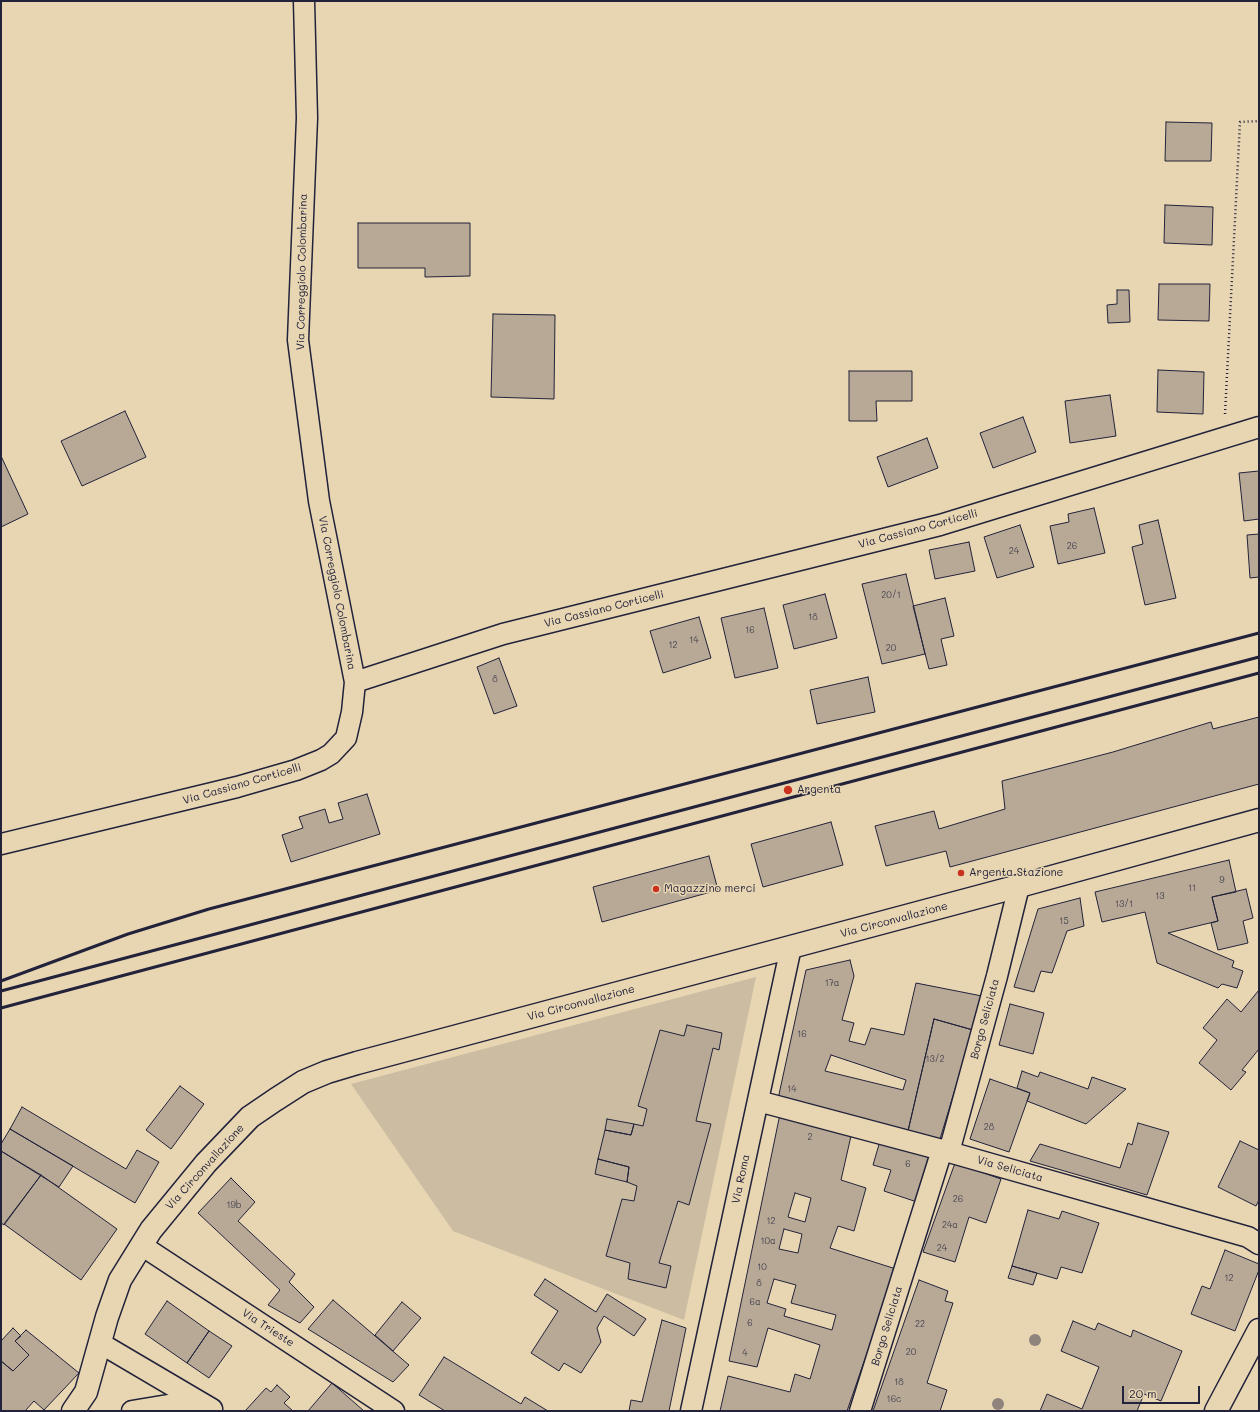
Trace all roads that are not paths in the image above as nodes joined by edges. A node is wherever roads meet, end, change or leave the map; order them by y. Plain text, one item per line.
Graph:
1 (304, 1) edge
2 (1259, 427) edge
3 (355, 682) junction
4 (1259, 820) edge
5 (1, 844) edge
6 (1019, 886) junction
7 (791, 948) junction
8 (758, 1101) junction
9 (946, 1151) junction
10 (1259, 1244) edge
11 (141, 1245) junction
12 (1259, 1330) edge
13 (100, 1343) junction
14 (214, 1410) edge
15 (73, 1411) edge
16 (132, 1411) edge
17 (394, 1411) edge
18 (691, 1411) edge
19 (860, 1411) edge
20 (1216, 1411) edge

1 - 3 street, Via Correggiolo Colombarina
2 - 3 street, Via Cassiano Corticelli
3 - 5 street, Via Cassiano Corticelli
4 - 6 street, Via Circonvallazione
6 - 7 street, Via Circonvallazione
6 - 9 street, Borgo Seliciata
7 - 8 street, Via Roma
7 - 11 street, Via Circonvallazione
8 - 9 street, Via Seliciata
8 - 18 street, Via Roma
9 - 10 street, Via Seliciata
9 - 19 street, Borgo Seliciata
11 - 13 street, Via Circonvallazione
11 - 17 street, Via Trieste
12 - 20 street
13 - 14 street
13 - 15 street, Via Circonvallazione
14 - 16 street

